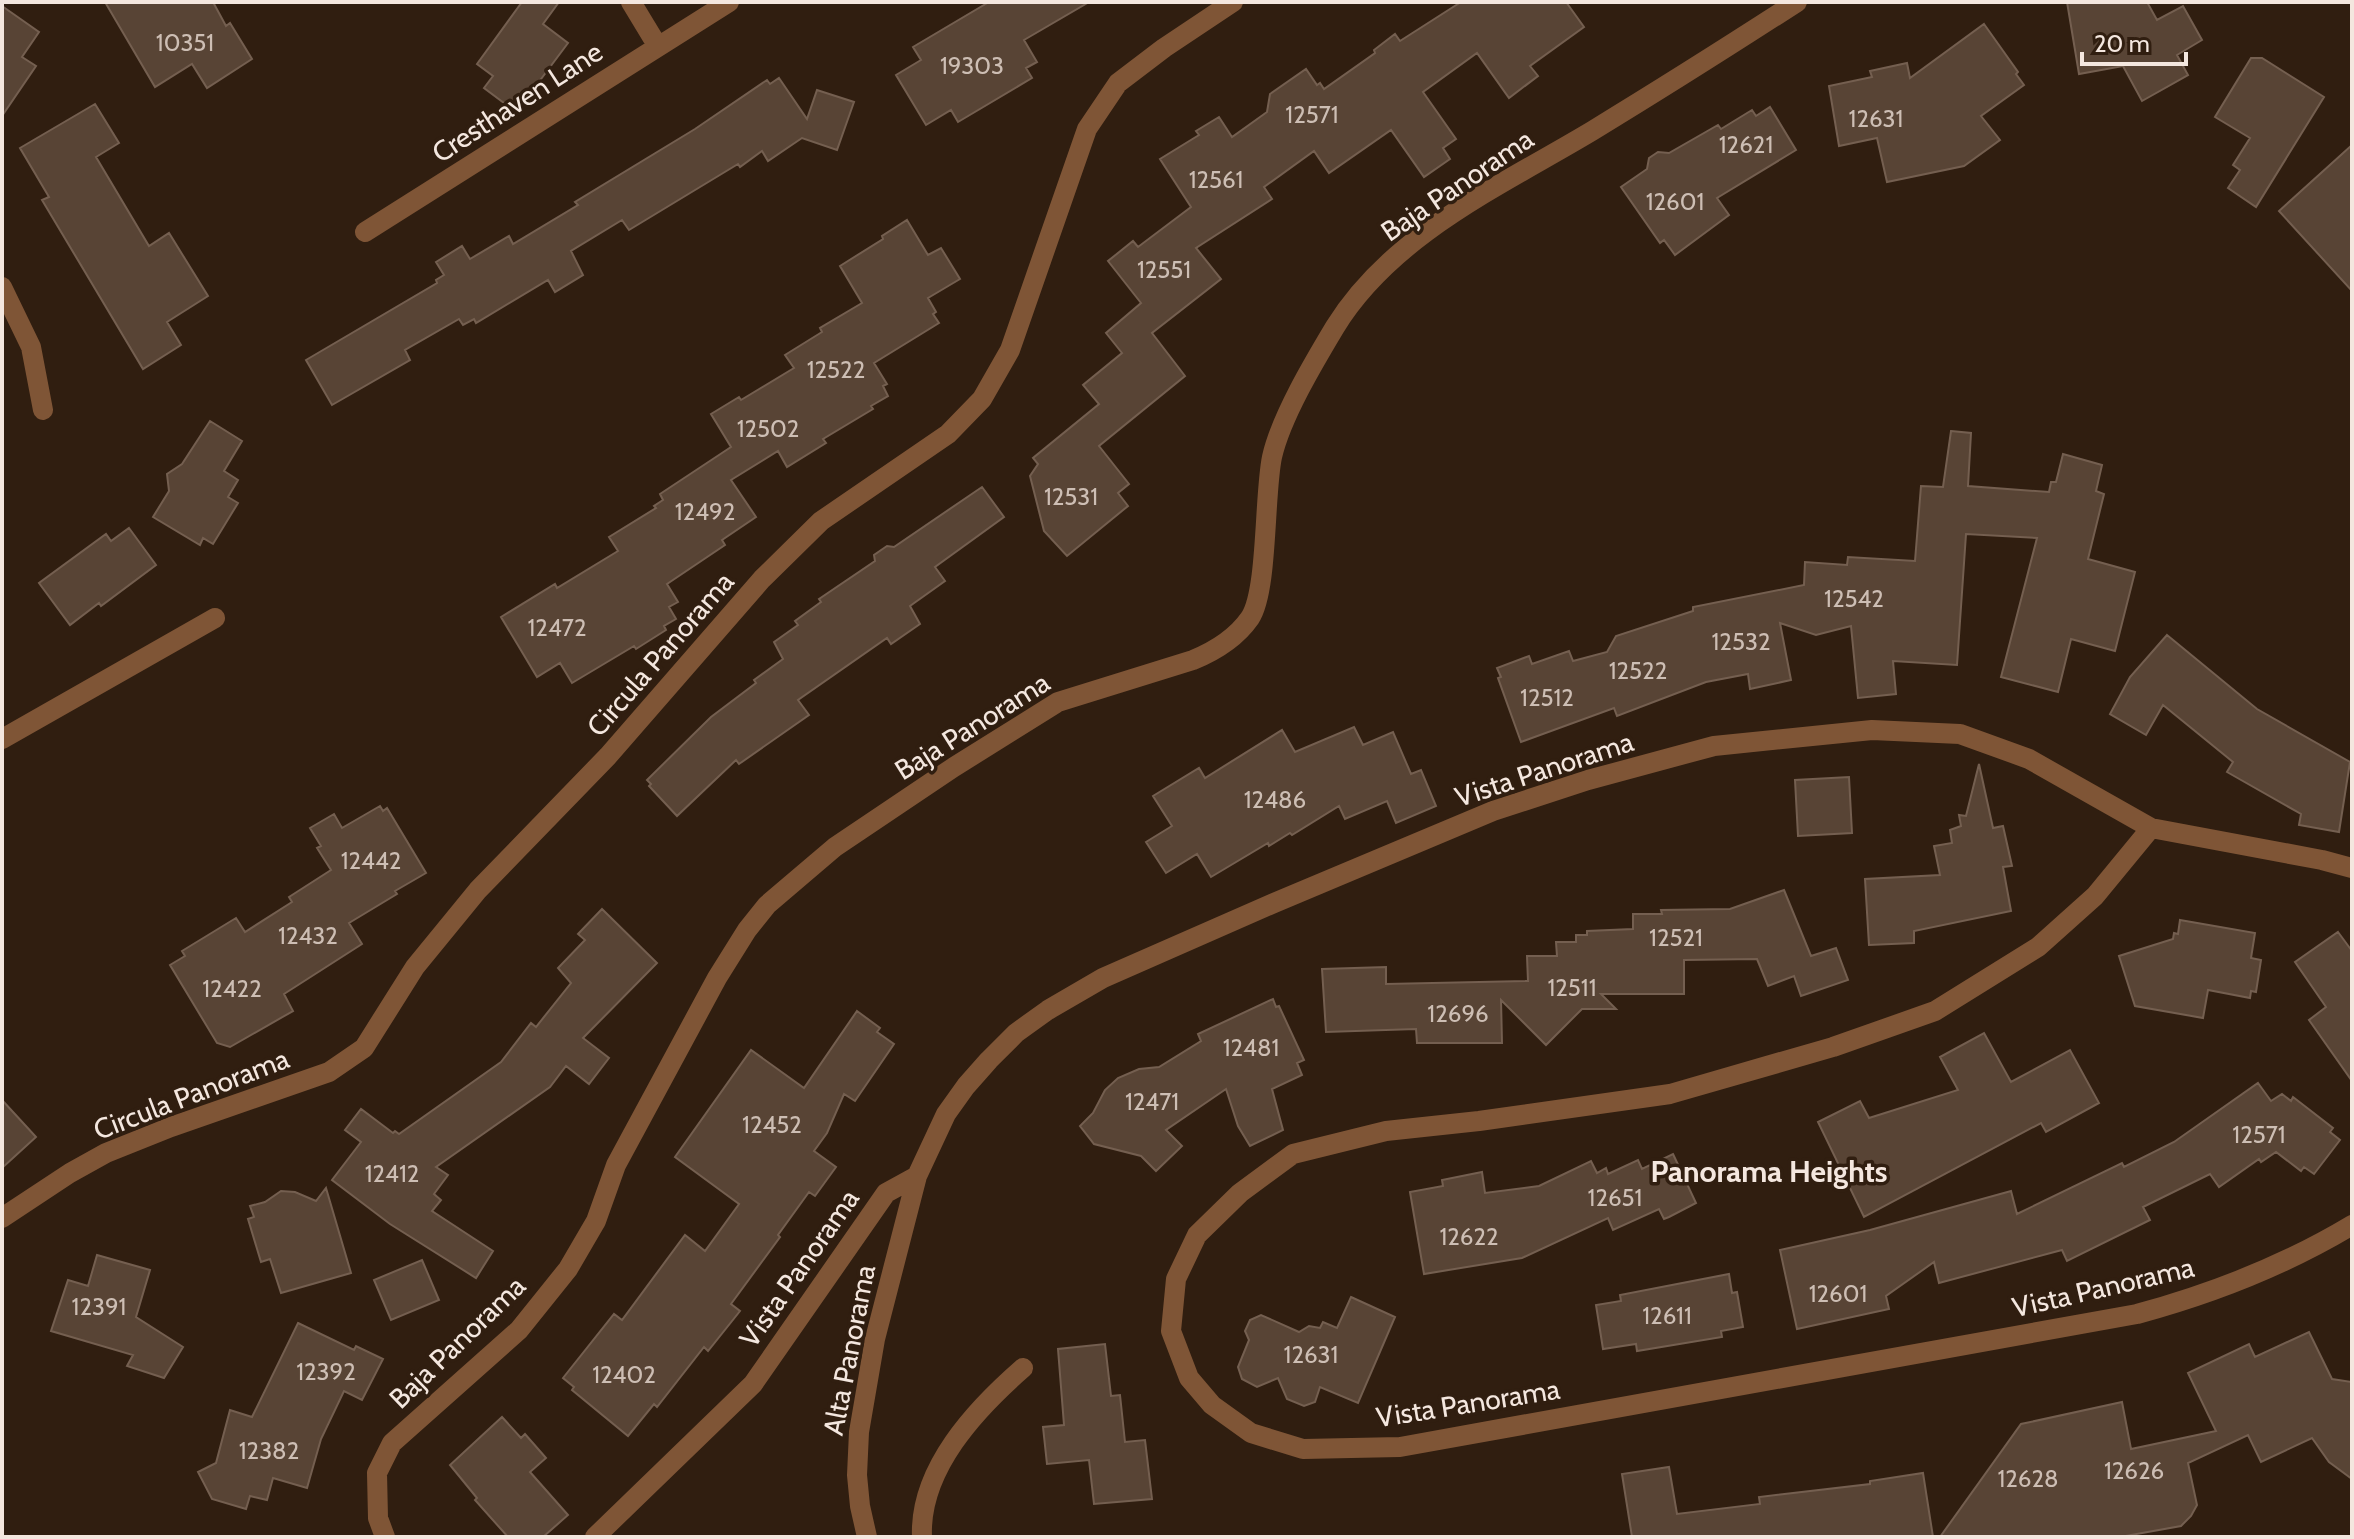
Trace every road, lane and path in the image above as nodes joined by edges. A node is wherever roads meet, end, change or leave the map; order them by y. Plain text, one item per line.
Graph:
1 (631, 2) edge
2 (729, 2) edge
3 (1233, 2) edge
4 (1797, 2) edge
5 (657, 45) junction
6 (365, 232) dead end
7 (2, 287) edge
8 (43, 410) dead end
9 (215, 618) dead end
10 (2, 739) edge
11 (2151, 828) junction
12 (2352, 868) edge
13 (917, 1176) junction
14 (2, 1218) edge
15 (2352, 1225) edge
16 (1023, 1368) dead end
17 (385, 1537) edge
18 (595, 1537) edge
19 (867, 1537) edge
20 (922, 1537) edge

1 - 5 street
2 - 5 street, Cresthaven Lane
3 - 14 street, Circula Panorama
4 - 17 street, Baja Panorama
5 - 6 street, Cresthaven Lane
7 - 8 street
9 - 10 street
11 - 12 street, Vista Panorama
11 - 13 street, Vista Panorama
11 - 15 street, Vista Panorama
13 - 18 street, Vista Panorama
13 - 19 street, Alta Panorama
16 - 20 street

